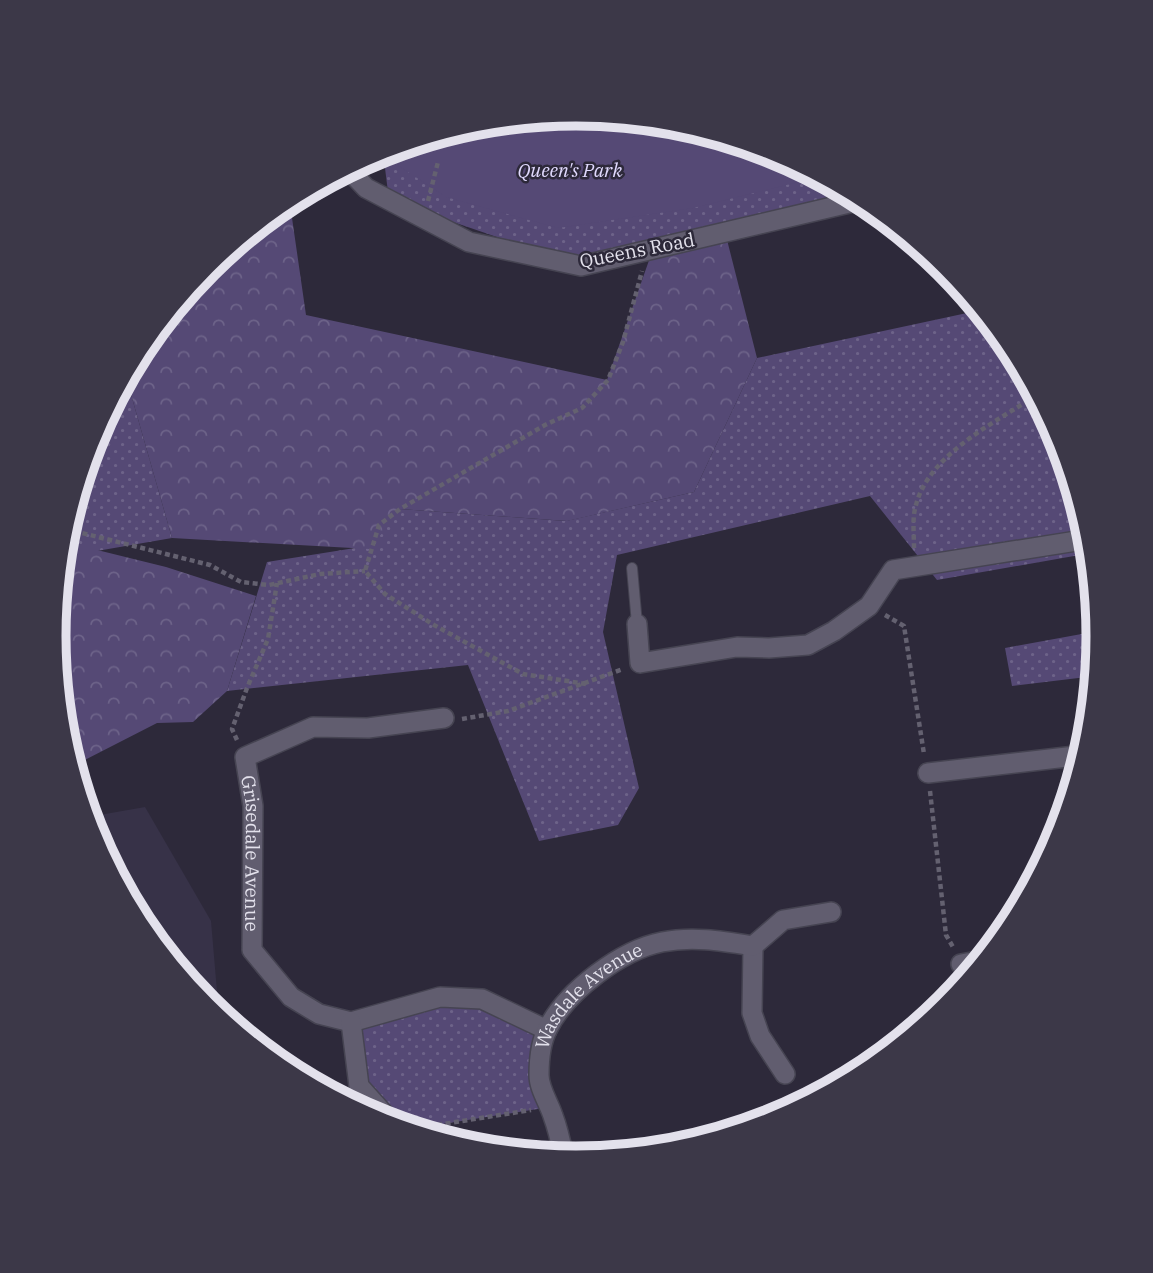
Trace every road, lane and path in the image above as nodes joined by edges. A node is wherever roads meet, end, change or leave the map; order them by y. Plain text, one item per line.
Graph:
1 (438, 162) dead end
2 (355, 177) edge
3 (846, 204) edge
4 (424, 218) junction
5 (653, 249) junction
6 (1028, 401) edge
7 (77, 532) edge
8 (1078, 541) edge
9 (913, 566) junction
10 (632, 568) dead end
11 (365, 571) junction
12 (277, 583) junction
13 (637, 624) joint
14 (640, 663) junction
15 (586, 684) junction
16 (444, 718) joint
17 (1072, 756) edge
18 (245, 757) junction
19 (928, 773) dead end
20 (831, 912) dead end
21 (753, 946) junction
22 (968, 963) edge
23 (961, 964) dead end
24 (351, 1022) junction
25 (547, 1030) junction
26 (785, 1074) dead end
27 (377, 1106) edge
28 (550, 1107) junction
29 (434, 1125) edge
30 (561, 1146) edge

1 - 4 path
2 - 4 street, Queens Road
3 - 5 street, Queens Road
4 - 5 street, Queens Road
5 - 11 path
6 - 9 path
7 - 12 path
8 - 9 street
9 - 14 street
10 - 13 lane
11 - 12 path
11 - 15 path
12 - 18 path
13 - 14 street
14 - 15 path
15 - 16 path
16 - 18 street, Grisedale Avenue
17 - 19 street
18 - 24 street, Grisedale Avenue
20 - 21 street
21 - 25 street, Wasdale Avenue
21 - 26 street
22 - 23 street
24 - 25 street
24 - 27 street
25 - 28 street, Wasdale Avenue
28 - 29 path
28 - 30 street, Wasdale Avenue

